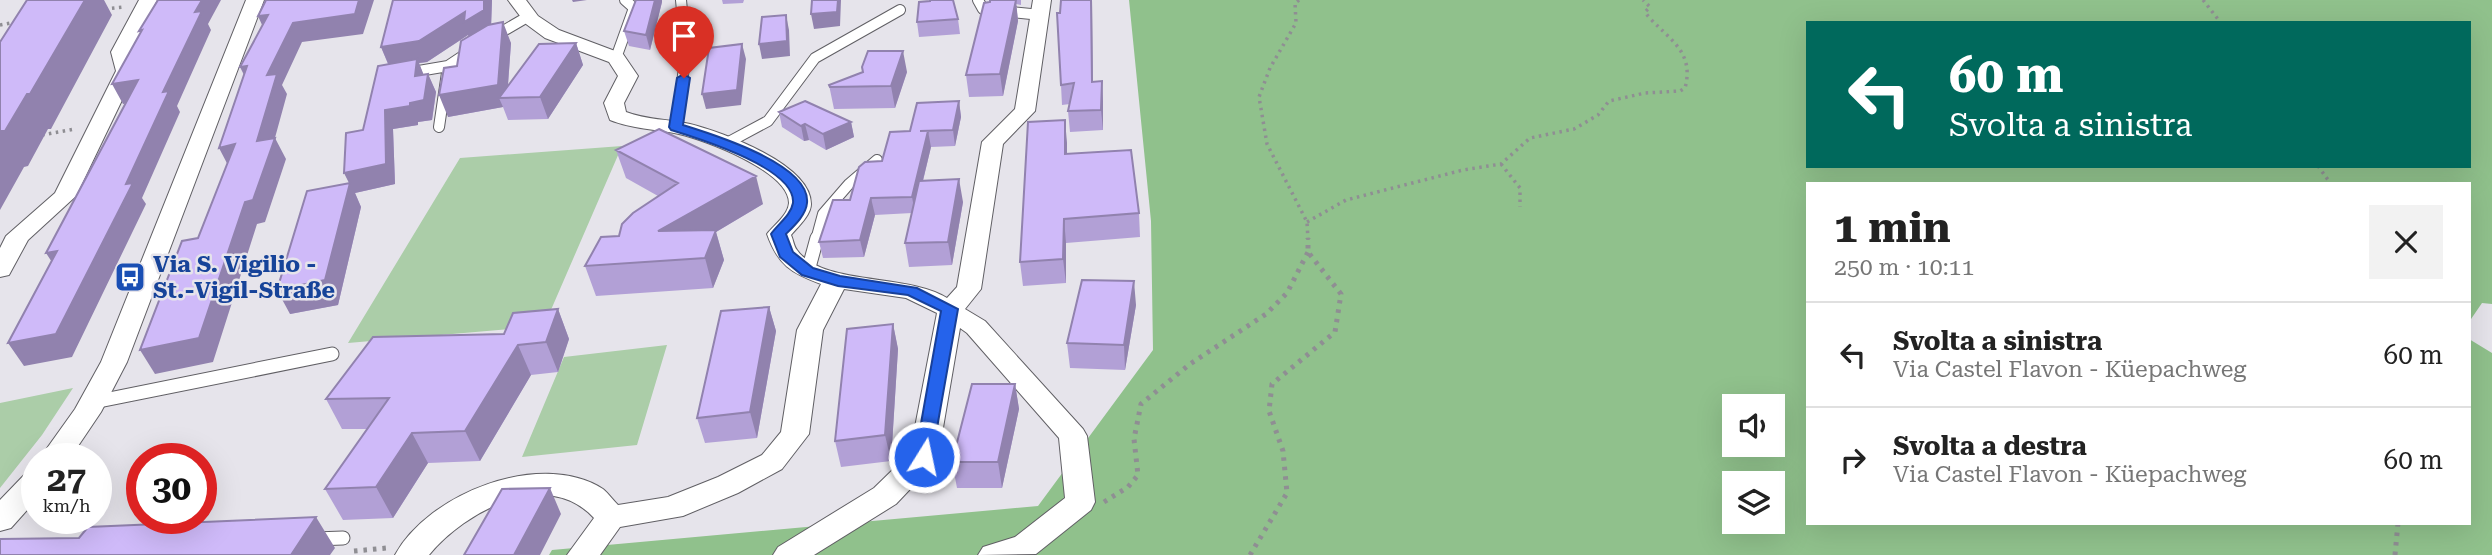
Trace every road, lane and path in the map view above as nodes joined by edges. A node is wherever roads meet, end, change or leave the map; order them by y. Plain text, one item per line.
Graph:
1 (256, 0) edge
2 (625, 0) edge
3 (681, 0) edge
4 (978, 0) edge
5 (1299, 0) edge
6 (1643, 0) edge
7 (2203, 0) edge
8 (147, 2) edge
9 (523, 8) edge
10 (1041, 8) edge
11 (900, 10) dead end
12 (93, 11) dead end
13 (27, 21) edge
14 (2219, 21) edge
15 (0, 25) edge
16 (616, 58) junction
17 (448, 66) junction
18 (390, 76) edge
19 (100, 124) junction
20 (439, 127) dead end
21 (676, 127) junction
22 (38, 135) dead end
23 (727, 143) junction
24 (877, 160) edge
25 (1501, 164) junction
26 (1520, 207) dead end
27 (1307, 222) junction
28 (1308, 252) junction
29 (0, 270) edge
30 (808, 271) junction
31 (838, 281) junction
32 (950, 309) junction
33 (332, 354) dead end
34 (93, 402) junction
35 (67, 443) edge
36 (1080, 502) junction
37 (21, 507) edge
38 (611, 517) junction
39 (2398, 525) edge
40 (6, 533) edge
41 (343, 538) dead end
42 (301, 540) edge
43 (411, 555) edge
44 (583, 555) edge
45 (789, 555) edge
46 (994, 555) edge
47 (1250, 555) edge
48 (2395, 555) edge

1 - 34 street
2 - 16 lane
3 - 21 lane
4 - 10 lane
5 - 27 path
6 - 25 path
7 - 14 path
8 - 12 path
8 - 19 street
9 - 16 street
9 - 17 lane
10 - 32 street
11 - 23 lane
13 - 15 path
16 - 21 street
17 - 18 lane
17 - 20 lane
19 - 22 path
19 - 29 street
21 - 23 street
23 - 30 street
24 - 30 lane
25 - 26 path
25 - 27 path
27 - 28 path
28 - 36 path
28 - 47 path
30 - 31 street
31 - 32 street
31 - 38 street
32 - 36 street
32 - 45 street
33 - 34 lane
34 - 35 street
36 - 46 street
37 - 40 street
38 - 43 street
38 - 44 street
39 - 48 path
41 - 42 lane

